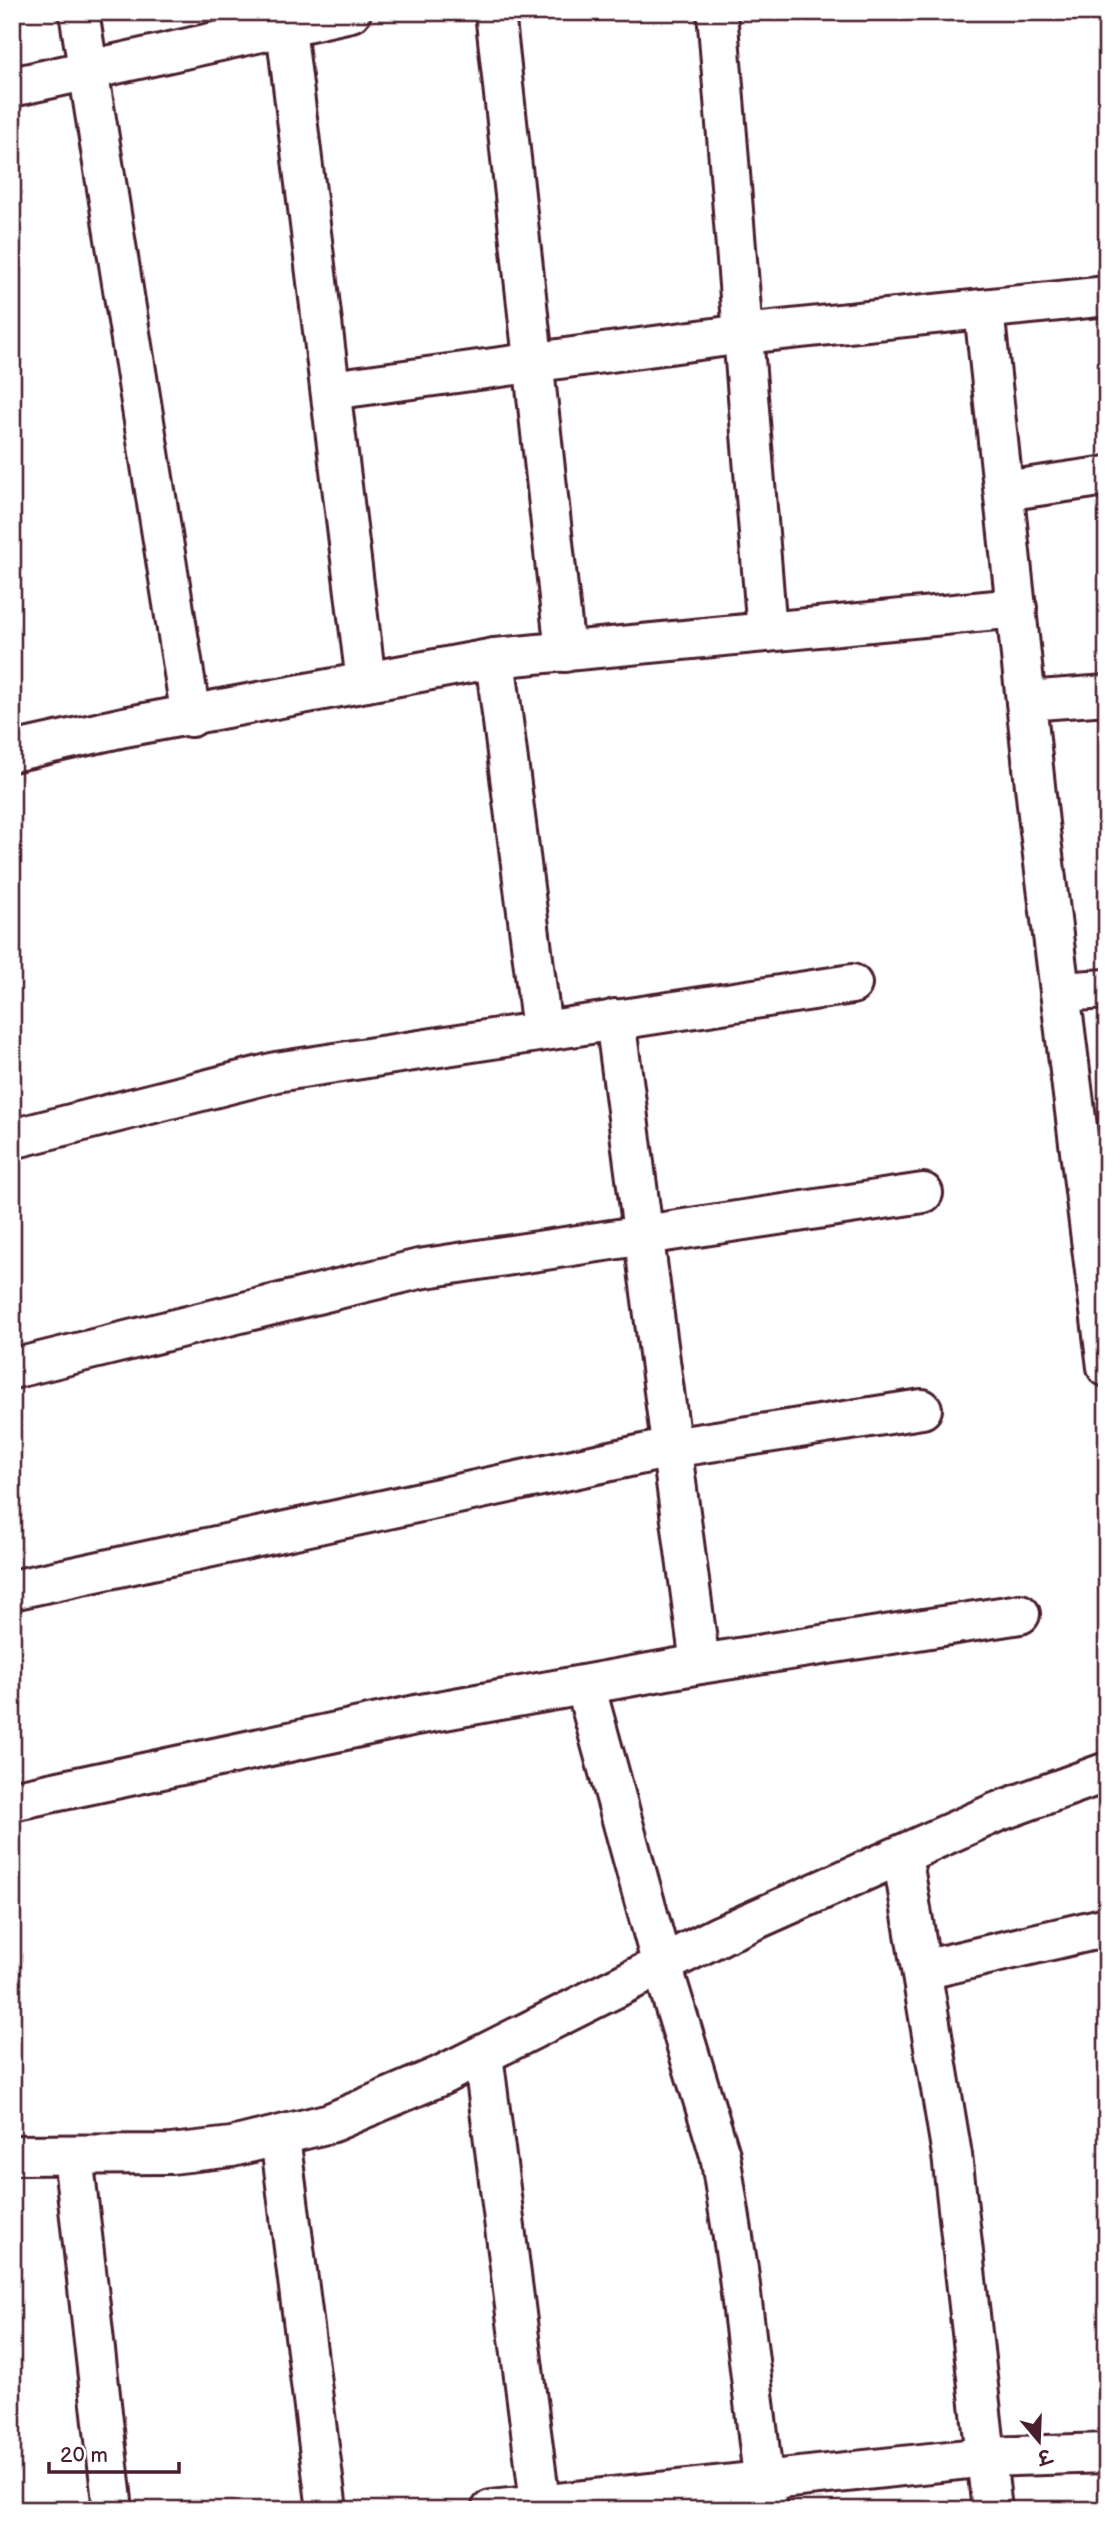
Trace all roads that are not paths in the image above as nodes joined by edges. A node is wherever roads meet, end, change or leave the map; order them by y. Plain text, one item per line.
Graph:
1 (79, 12) edge
2 (351, 12) edge
3 (495, 12) edge
4 (717, 12) edge
5 (285, 20) edge
6 (88, 71) junction
7 (12, 87) edge
8 (1107, 296) edge
9 (984, 310) junction
10 (743, 334) junction
11 (533, 362) junction
12 (331, 390) junction
13 (1107, 477) edge
14 (1004, 491) junction
15 (1017, 608) junction
16 (767, 632) junction
17 (565, 652) junction
18 (495, 659) junction
19 (366, 682) junction
20 (1107, 695) edge
21 (1026, 701) junction
22 (191, 717) junction
23 (12, 752) edge
24 (852, 984) dead end
25 (1107, 989) edge
26 (1060, 992) junction
27 (615, 1019) junction
28 (542, 1030) junction
29 (12, 1139) edge
30 (923, 1193) dead end
31 (643, 1233) junction
32 (1107, 1367) edge
33 (12, 1369) edge
34 (922, 1409) dead end
35 (671, 1448) junction
36 (12, 1590) edge
37 (1020, 1614) dead end
38 (700, 1664) junction
39 (585, 1685) junction
40 (1107, 1772) edge
41 (12, 1801) edge
42 (902, 1855) junction
43 (1107, 1927) edge
44 (662, 1965) junction
45 (923, 1970) junction
46 (483, 2055) junction
47 (280, 2137) junction
48 (12, 2155) edge
49 (73, 2155) junction
50 (1107, 2453) edge
51 (986, 2457) junction
52 (766, 2494) edge
53 (540, 2507) edge
54 (113, 2510) edge
55 (327, 2510) edge
56 (491, 2510) edge
57 (992, 2510) edge

1 - 6 street
2 - 5 street
3 - 11 street
4 - 10 street
5 - 6 street
5 - 12 street
6 - 7 street
6 - 22 street
8 - 9 street
9 - 10 street
9 - 14 street
10 - 11 street
10 - 16 street
11 - 12 street
11 - 17 street
12 - 19 street
13 - 14 street
14 - 15 street
15 - 16 street
15 - 21 street
16 - 17 street
17 - 18 street
18 - 19 street
18 - 28 street
19 - 22 street
20 - 21 street
21 - 26 street
22 - 23 street
24 - 27 street
25 - 26 street
26 - 32 street
27 - 28 street
27 - 31 street
28 - 29 street
30 - 31 street
31 - 33 street
31 - 35 street
34 - 35 street
35 - 36 street
35 - 38 street
37 - 38 street
38 - 39 street
39 - 41 street
39 - 44 street
40 - 42 street
42 - 44 street
42 - 45 street
43 - 45 street
44 - 46 street
44 - 52 street
45 - 51 street
46 - 47 street
46 - 53 street
47 - 49 street
47 - 55 street
48 - 49 street
49 - 54 street
50 - 51 street
51 - 52 street
51 - 57 street
52 - 53 street
53 - 56 street

